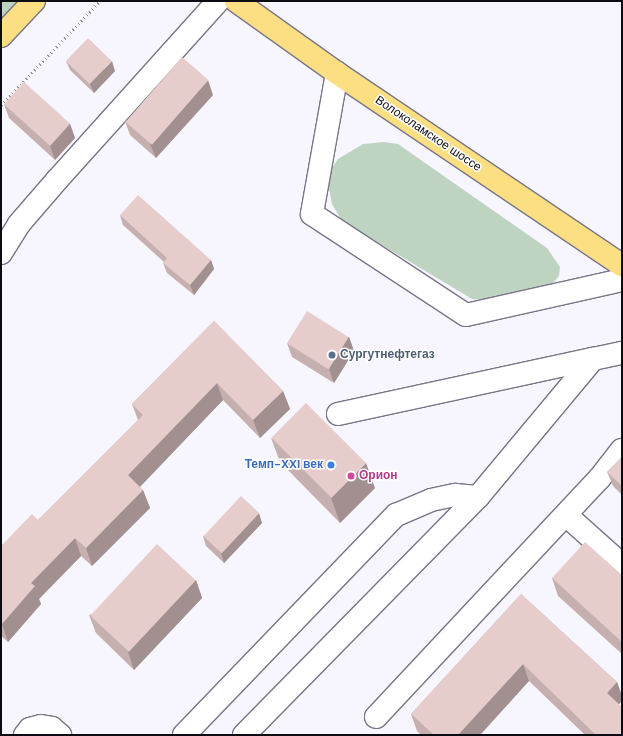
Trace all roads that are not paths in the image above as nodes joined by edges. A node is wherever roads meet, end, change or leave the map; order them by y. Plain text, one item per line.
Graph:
1 (34, 1) edge
2 (218, 1) edge
3 (236, 1) edge
4 (1, 36) edge
5 (337, 73) junction
6 (1, 253) edge
7 (622, 265) edge
8 (622, 280) edge
9 (622, 353) edge
10 (593, 359) junction
11 (338, 414) dead end
12 (622, 450) edge
13 (478, 497) junction
14 (566, 515) junction
15 (622, 565) edge
16 (376, 717) dead end
17 (25, 735) edge
18 (60, 735) edge
19 (184, 735) edge
20 (244, 735) edge

1 - 4 main road
2 - 6 lane
3 - 5 main road, Волоколамское шоссе
5 - 7 main road, Волоколамское шоссе
5 - 8 lane
9 - 10 lane
10 - 11 lane
10 - 13 lane
12 - 14 lane
13 - 19 lane
13 - 20 lane
14 - 15 lane
14 - 16 lane
17 - 18 lane

